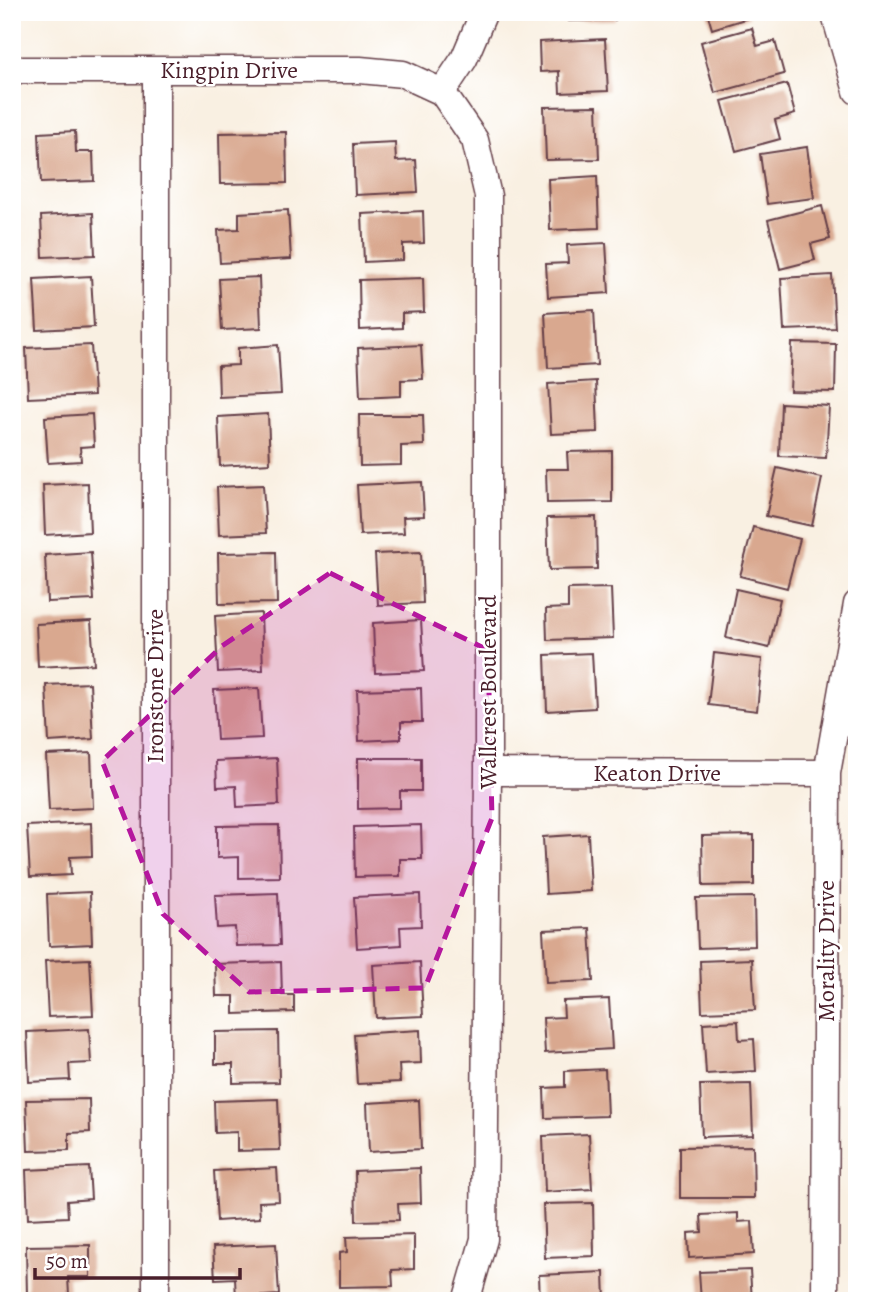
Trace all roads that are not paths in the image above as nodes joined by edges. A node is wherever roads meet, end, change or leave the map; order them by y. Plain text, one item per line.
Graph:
1 (484, 12) edge
2 (834, 12) edge
3 (12, 70) edge
4 (156, 70) junction
5 (857, 91) edge
6 (442, 92) junction
7 (857, 604) edge
8 (488, 772) junction
9 (827, 774) junction
10 (156, 1301) edge
11 (464, 1301) edge
12 (825, 1301) edge

1 - 6 street
2 - 5 street
3 - 4 street, Kingpin Drive
4 - 6 street, Kingpin Drive
4 - 10 street, Ironstone Drive
6 - 8 street, Wallcrest Boulevard
7 - 9 street, Morality Drive
8 - 9 street, Keaton Drive
8 - 11 street, Wallcrest Boulevard
9 - 12 street, Morality Drive

